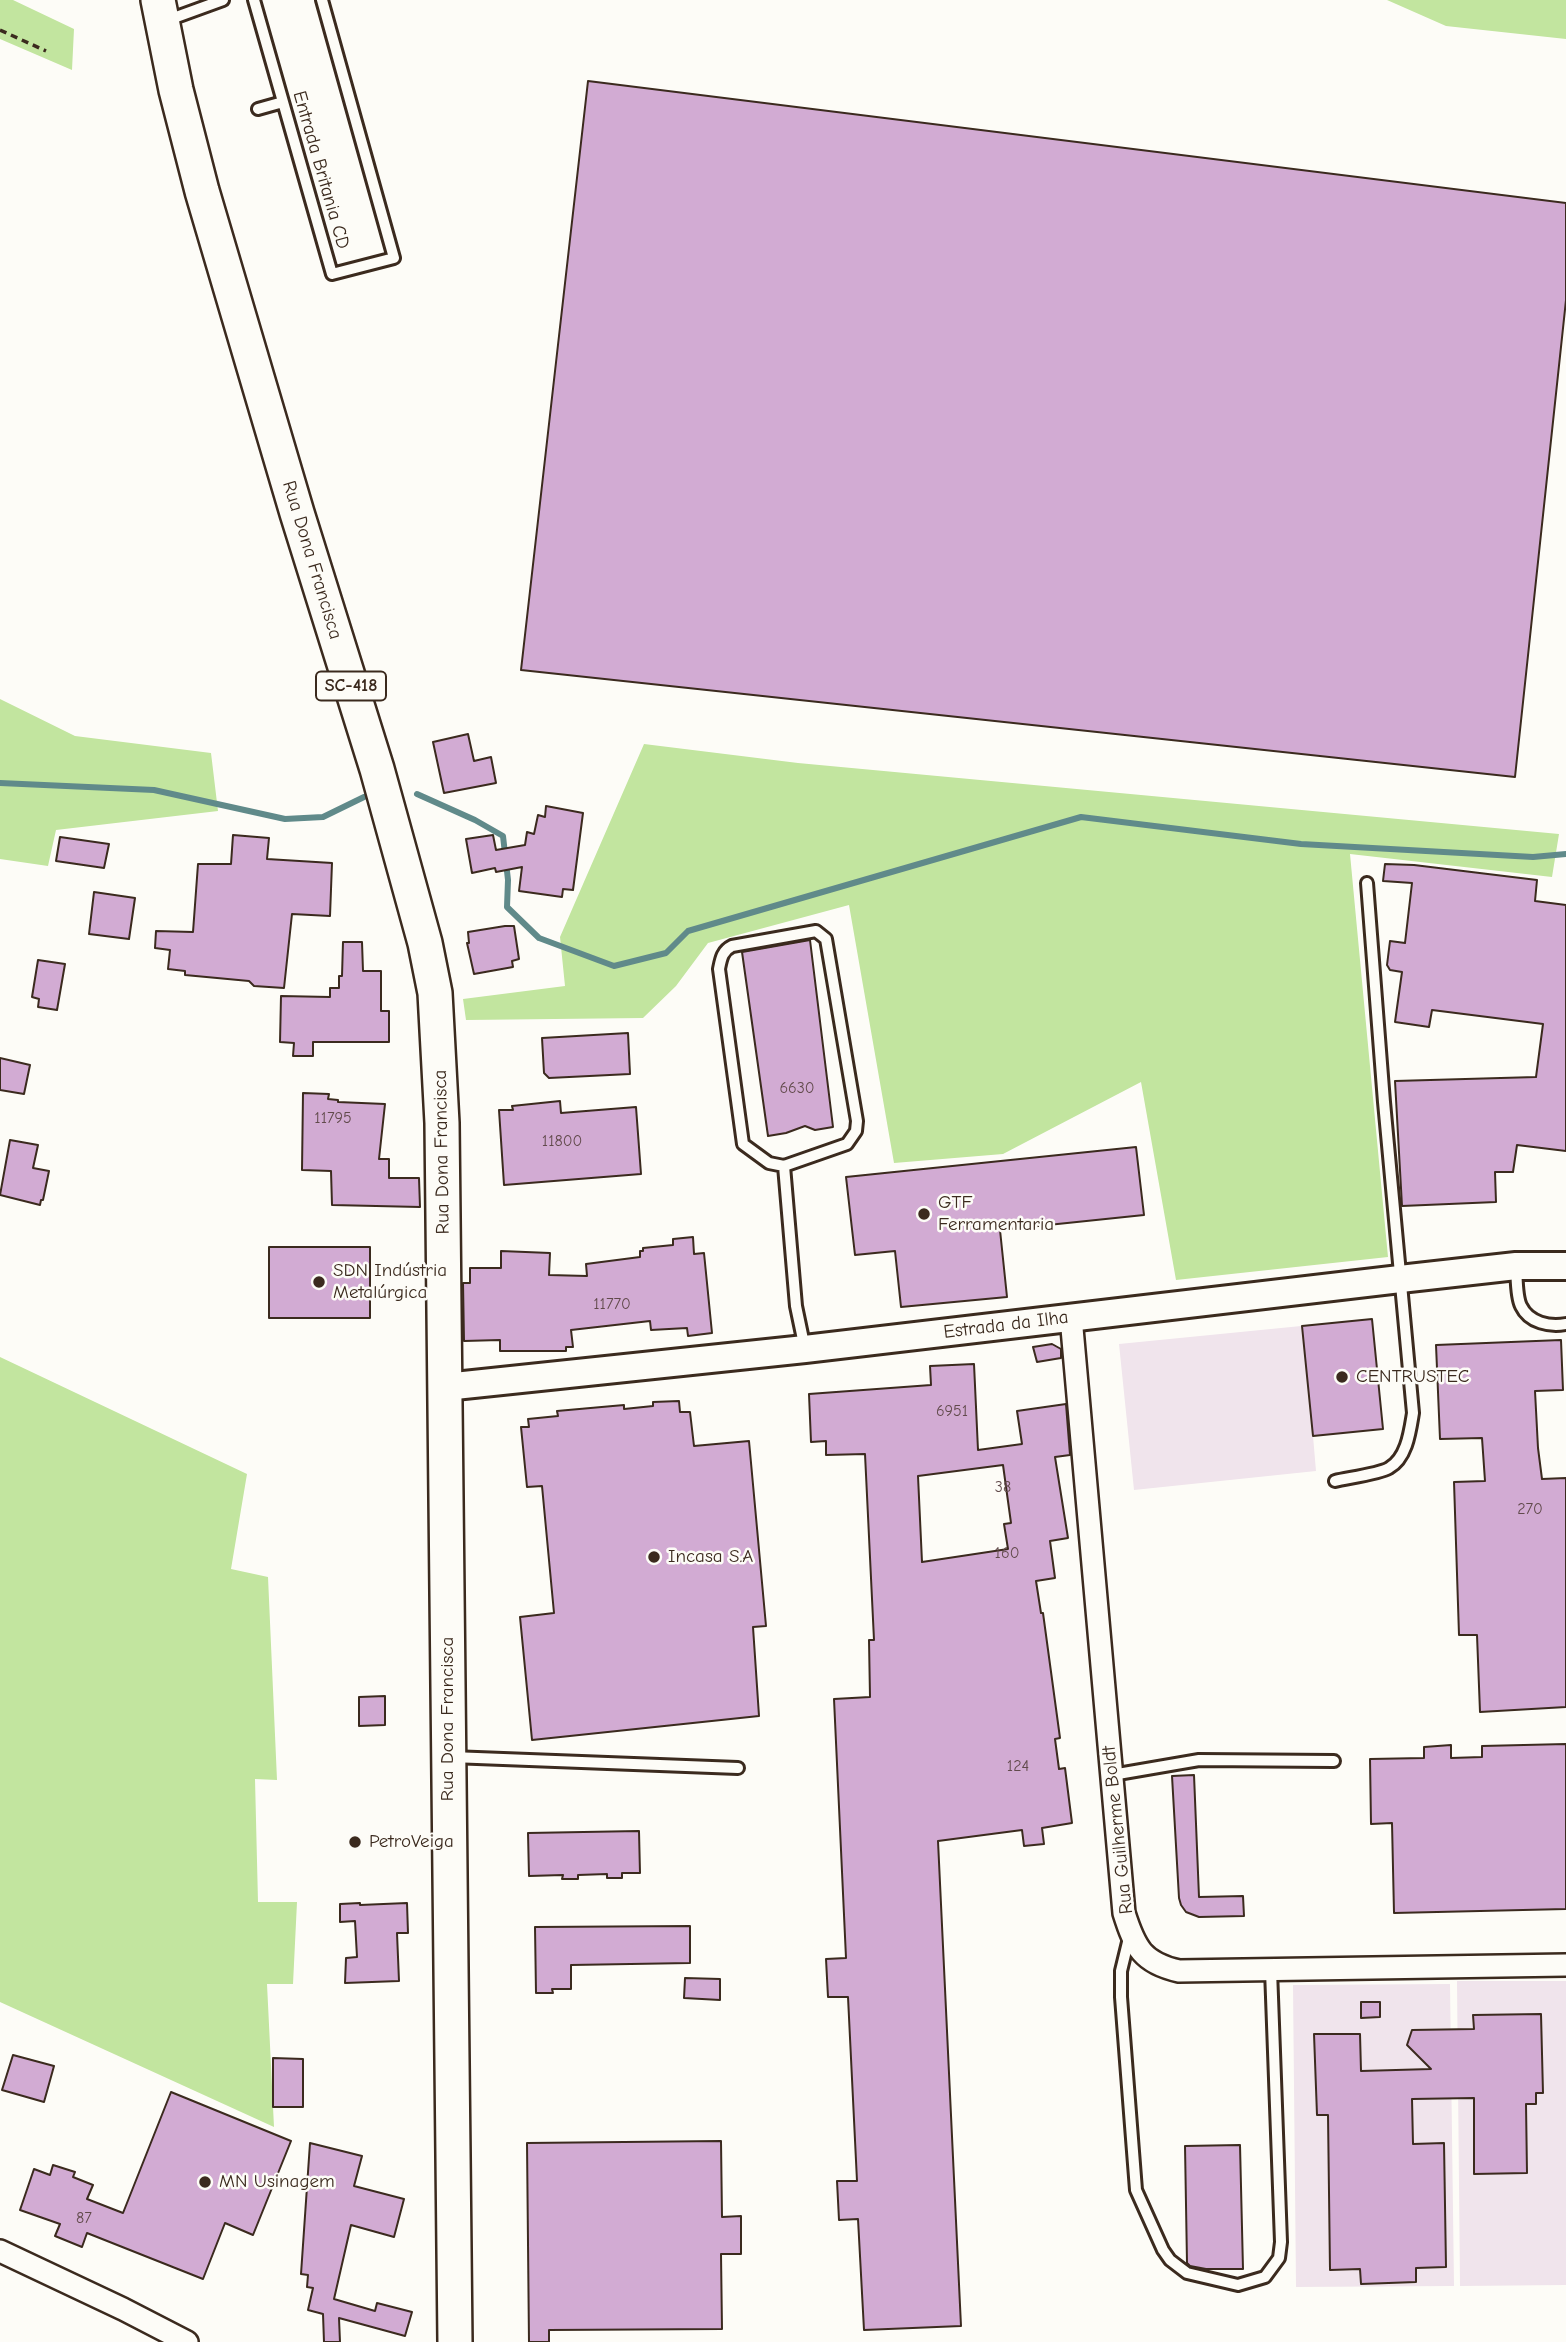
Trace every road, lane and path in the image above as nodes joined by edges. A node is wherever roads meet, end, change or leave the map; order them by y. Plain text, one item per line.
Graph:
1 (223, 0) edge
2 (254, 0) edge
3 (322, 0) edge
4 (160, 11) edge
5 (0, 30) edge
6 (46, 51) dead end
7 (283, 102) junction
8 (258, 109) dead end
9 (1367, 883) dead end
10 (785, 1166) junction
11 (1516, 1266) junction
12 (1566, 1266) edge
13 (1400, 1279) junction
14 (1072, 1317) junction
15 (1566, 1324) edge
16 (805, 1349) junction
17 (445, 1387) junction
18 (1335, 1481) dead end
19 (449, 1757) junction
20 (1334, 1760) dead end
21 (738, 1768) dead end
22 (1112, 1775) junction
23 (1130, 1934) junction
24 (1566, 1965) edge
25 (1271, 1970) junction
26 (0, 2251) edge
27 (187, 2342) edge
28 (455, 2342) edge

1 - 4 lane
2 - 7 lane, Entrada Britania CD
3 - 7 lane, Entrada Britania CD
4 - 17 main road, Rua Dona Francisca / SC-418
5 - 6 path
7 - 8 lane
9 - 13 lane
10 - 10 lane
10 - 16 lane
11 - 12 street, Estrada da Ilha
11 - 13 street, Estrada da Ilha
11 - 15 lane
13 - 14 street, Estrada da Ilha
13 - 18 lane
14 - 16 street, Estrada da Ilha
14 - 22 street, Rua Guilherme Boldt
16 - 17 street, Estrada da Ilha
17 - 19 main road, Rua Dona Francisca / SC-418
19 - 21 lane
19 - 28 main road, Rua Dona Francisca / SC-418
20 - 22 lane
22 - 23 street, Rua Guilherme Boldt
23 - 25 street, Rua Guilherme Boldt
23 - 25 lane
24 - 25 street, Rua Guilherme Boldt
26 - 27 street

